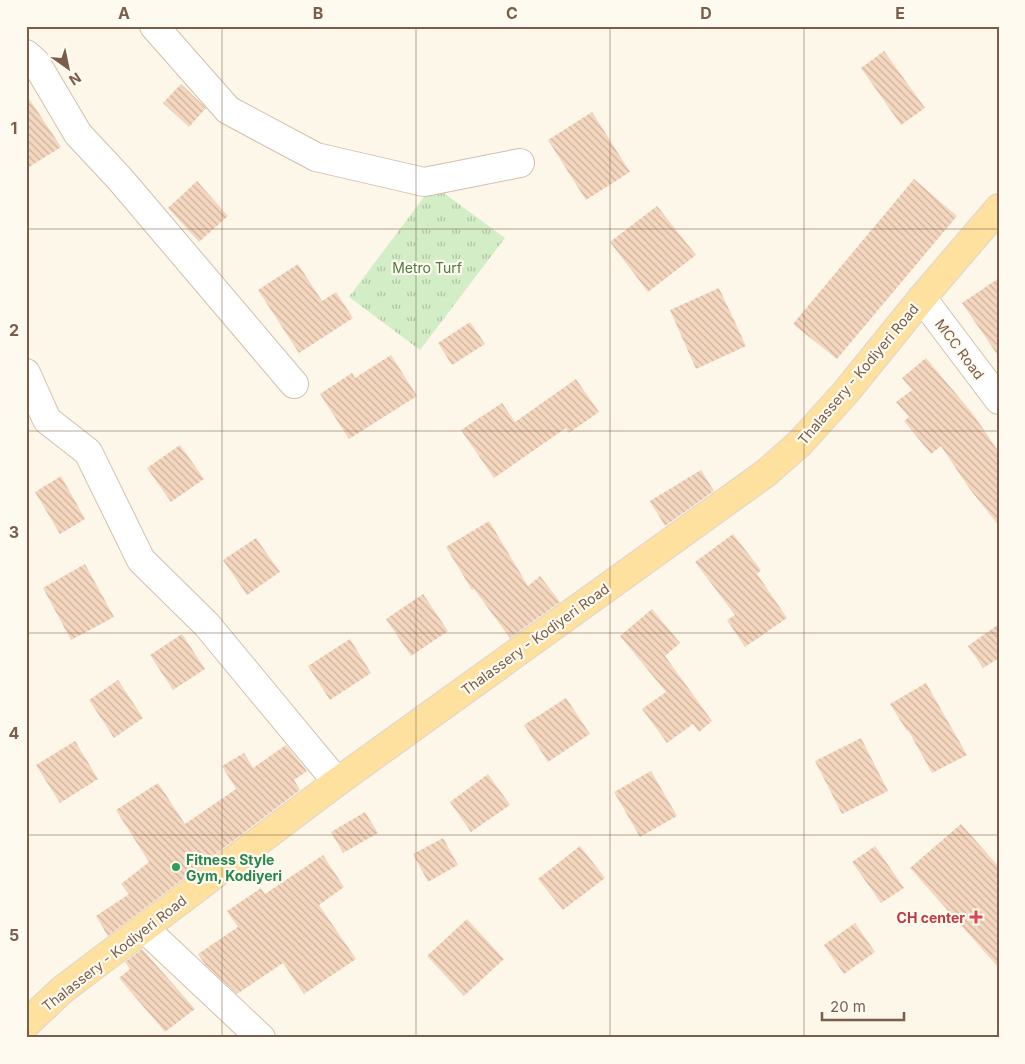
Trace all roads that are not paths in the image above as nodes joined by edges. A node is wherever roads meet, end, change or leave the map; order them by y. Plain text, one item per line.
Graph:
1 (154, 26) edge
2 (26, 54) edge
3 (520, 163) dead end
4 (999, 208) edge
5 (922, 298) junction
6 (26, 373) edge
7 (294, 384) dead end
8 (999, 400) edge
9 (338, 782) junction
10 (144, 928) junction
11 (26, 1024) edge
12 (261, 1038) edge

1 - 3 street
2 - 7 street
4 - 5 main road, Thalassery - Kodiyeri Road
5 - 8 street, MCC Road
5 - 9 main road, Thalassery - Kodiyeri Road
6 - 9 street
9 - 10 main road, Thalassery - Kodiyeri Road
10 - 11 main road, Thalassery - Kodiyeri Road
10 - 12 street

